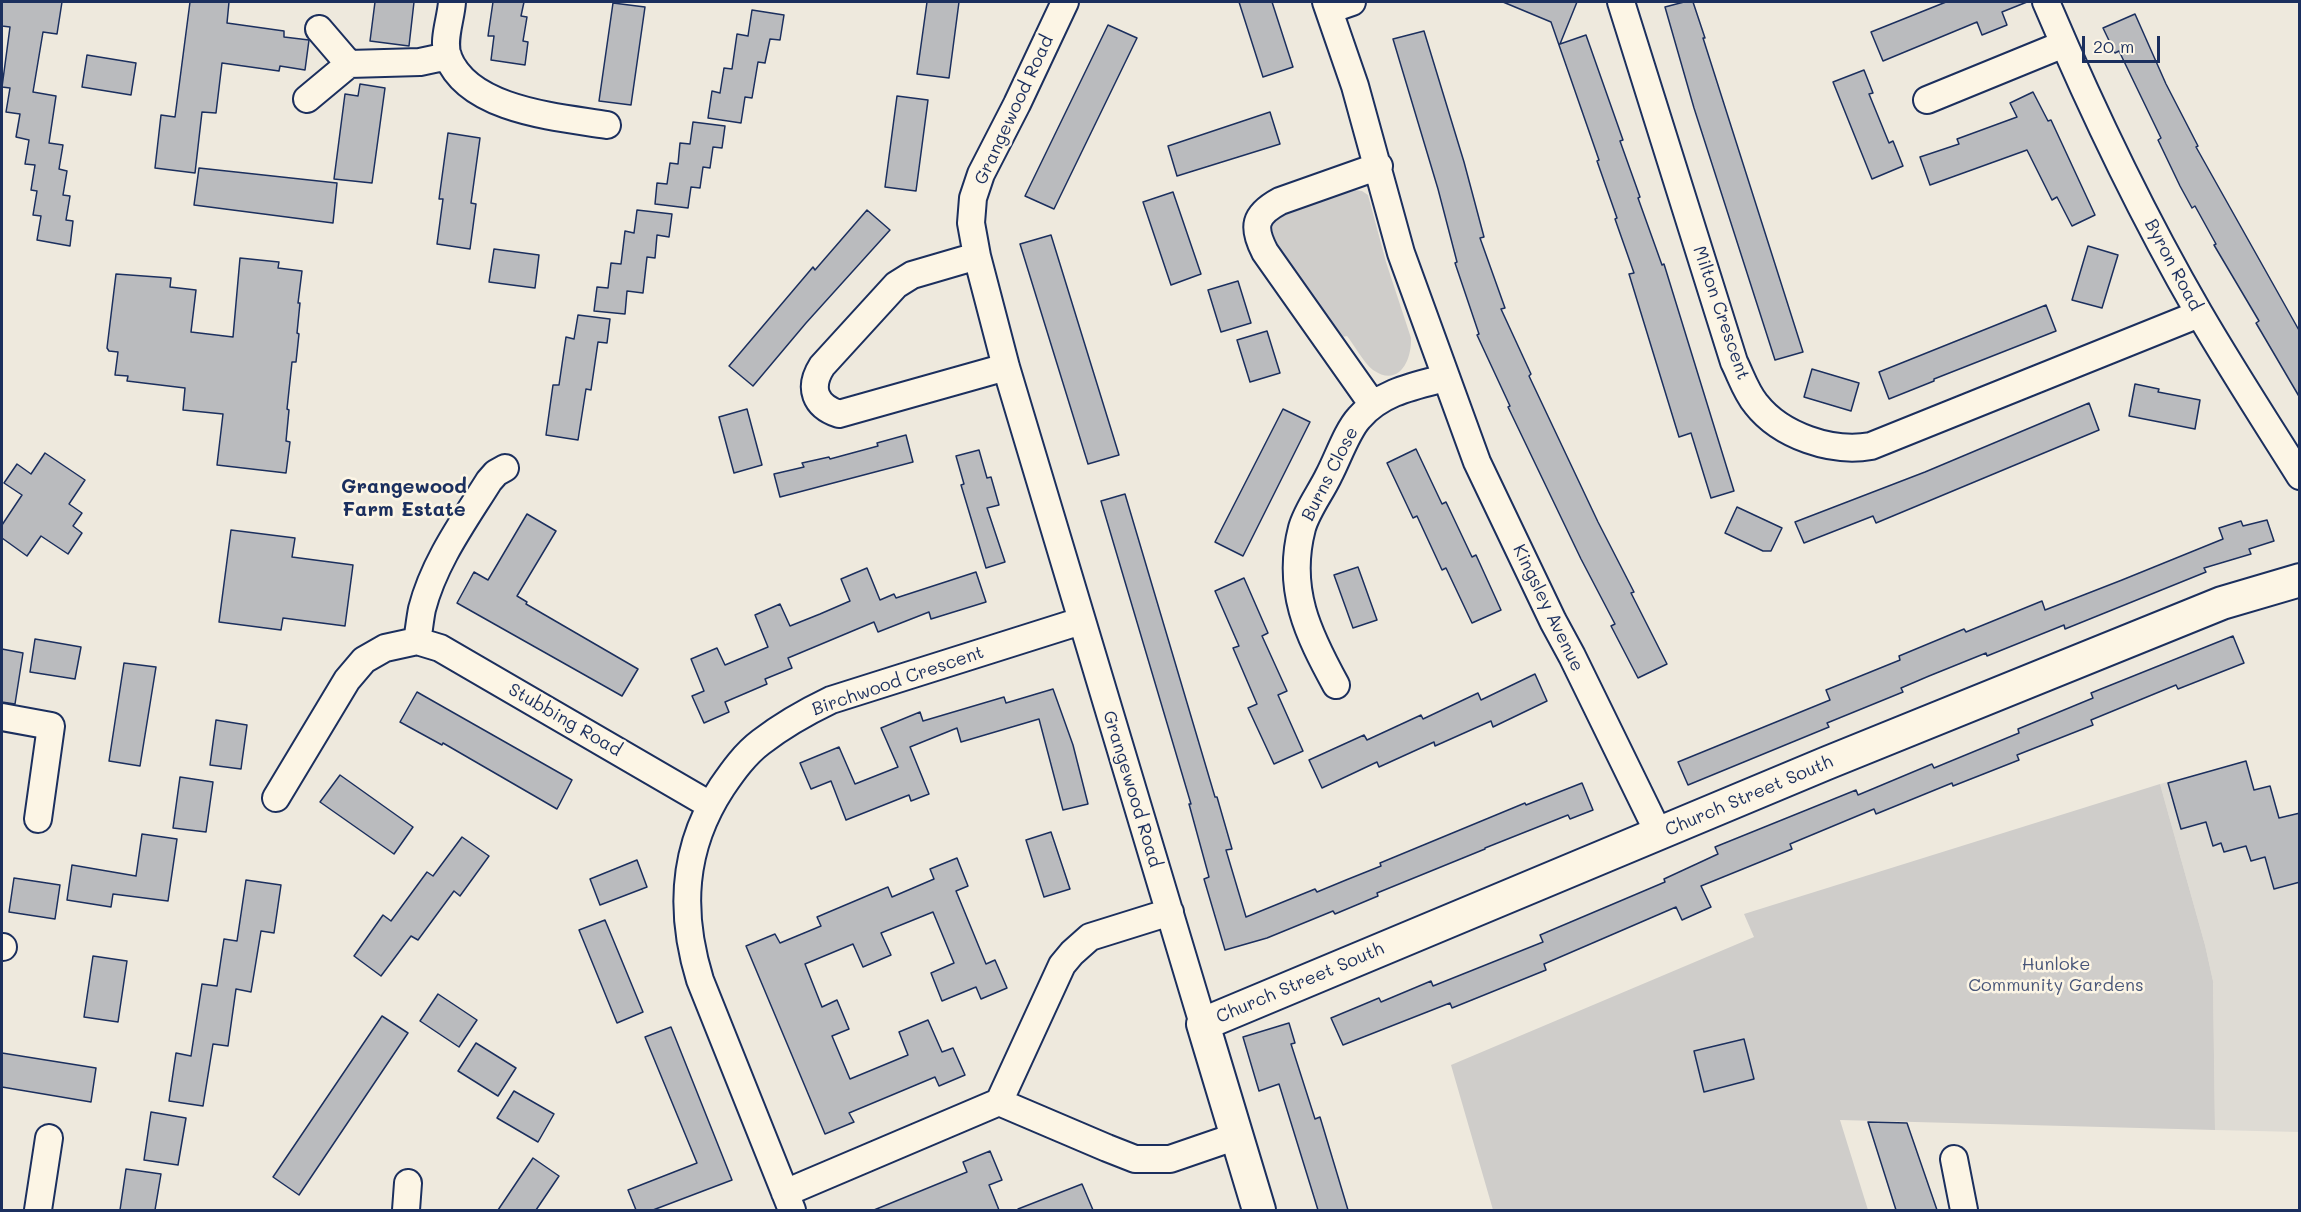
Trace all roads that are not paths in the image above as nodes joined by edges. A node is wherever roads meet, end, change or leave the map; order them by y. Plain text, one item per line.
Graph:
1 (452, 2) edge
2 (1065, 2) edge
3 (1621, 2) edge
4 (2046, 2) edge
5 (1336, 4) edge
6 (320, 29) dead end
7 (2064, 44) junction
8 (448, 56) junction
9 (349, 64) junction
10 (307, 99) dead end
11 (1927, 100) dead end
12 (607, 125) dead end
13 (1379, 166) junction
14 (977, 256) junction
15 (2199, 314) junction
16 (1006, 367) junction
17 (1445, 378) junction
18 (1373, 405) junction
19 (505, 468) dead end
20 (2300, 476) edge
21 (2300, 580) edge
22 (1081, 621) junction
23 (417, 641) junction
24 (1336, 686) dead end
25 (2, 717) edge
26 (276, 798) dead end
27 (710, 805) junction
28 (38, 819) dead end
29 (1659, 834) junction
30 (1170, 912) junction
31 (1203, 1024) junction
32 (999, 1102) junction
33 (1237, 1136) junction
34 (49, 1138) dead end
35 (1954, 1159) dead end
36 (408, 1183) dead end
37 (789, 1202) edge
38 (38, 1210) edge
39 (406, 1210) edge
40 (1259, 1210) edge
41 (1964, 1210) edge

1 - 8 street
2 - 14 street, Grangewood Road
3 - 15 street, Milton Crescent
4 - 7 street, Byron Road
5 - 13 street, Kingsley Avenue
6 - 9 street
7 - 11 street
7 - 15 street, Byron Road
8 - 9 street
8 - 12 street
9 - 10 street
13 - 17 street, Kingsley Avenue
13 - 18 street
14 - 16 street, Grangewood Road
14 - 16 street
15 - 20 street, Byron Road
16 - 22 street, Grangewood Road
17 - 18 street
17 - 29 street, Kingsley Avenue
18 - 24 street, Burns Close
19 - 23 street
21 - 29 street, Church Street South
22 - 27 street, Birchwood Crescent
22 - 30 street, Grangewood Road
23 - 26 street
23 - 27 street, Stubbing Road
25 - 28 street
27 - 37 street, Birchwood Crescent
29 - 31 street, Church Street South
30 - 31 street, Grangewood Road
30 - 32 street
31 - 33 street, Grangewood Road
32 - 33 street
32 - 37 street
33 - 40 street, Grangewood Road
34 - 38 street
35 - 41 street
36 - 39 street

